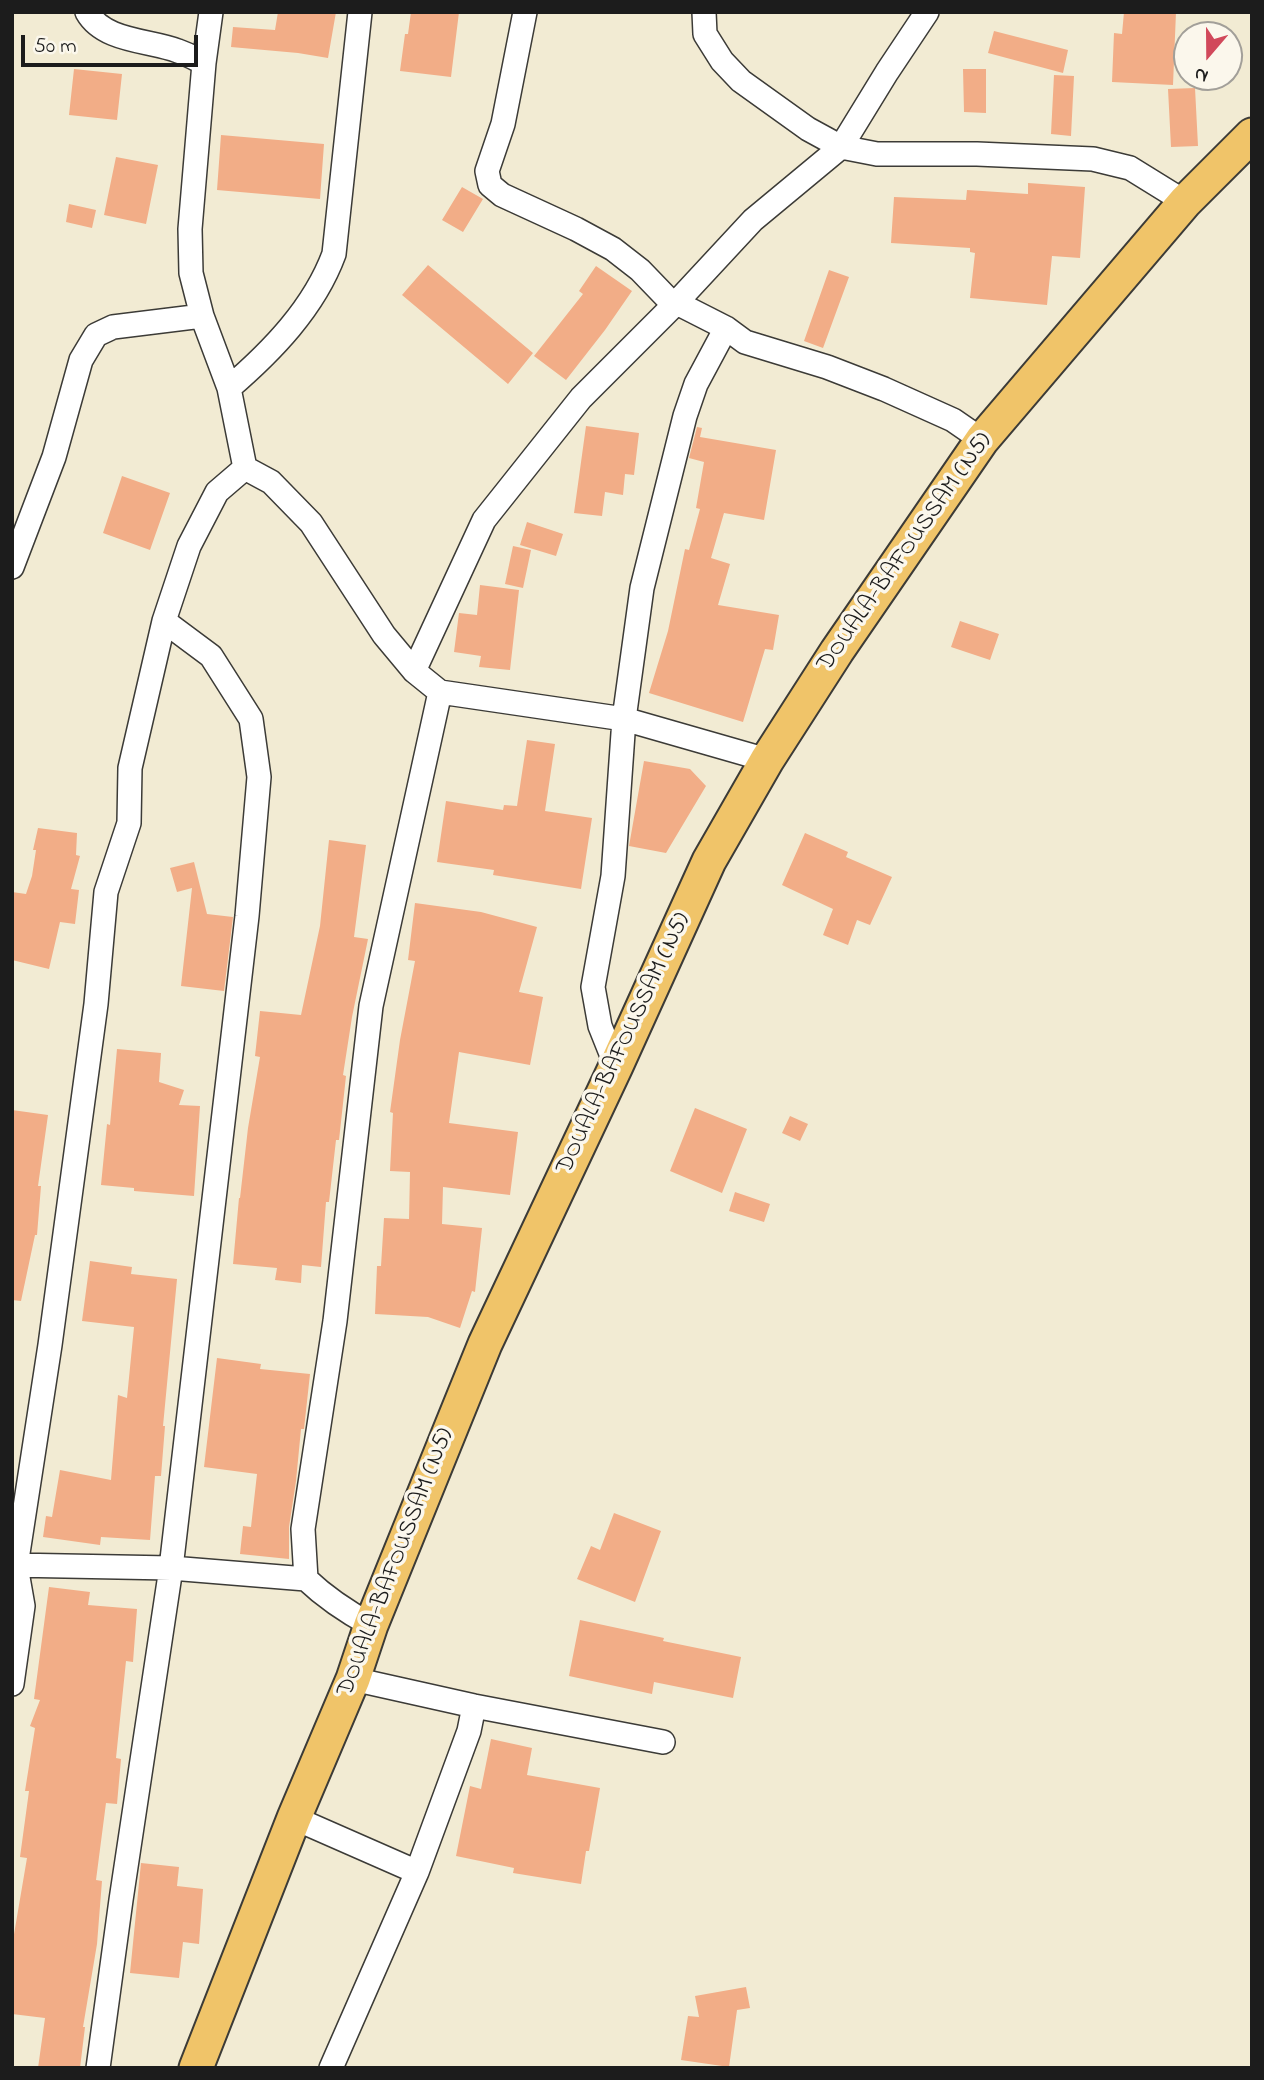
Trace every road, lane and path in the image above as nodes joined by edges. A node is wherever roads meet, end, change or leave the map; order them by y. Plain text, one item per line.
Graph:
1 (87, 12) edge
2 (211, 12) edge
3 (360, 12) edge
4 (525, 12) edge
5 (704, 12) edge
6 (927, 12) edge
7 (204, 63) junction
8 (1252, 135) edge
9 (841, 147) junction
10 (1185, 202) junction
11 (675, 304) junction
12 (202, 316) junction
13 (726, 328) junction
14 (229, 388) junction
15 (982, 440) junction
16 (245, 468) junction
17 (12, 567) edge
18 (164, 621) junction
19 (414, 671) junction
20 (440, 692) junction
21 (624, 719) junction
22 (767, 760) junction
23 (616, 1066) junction
24 (14, 1565) edge
25 (171, 1568) junction
26 (306, 1580) junction
27 (371, 1625) junction
28 (353, 1679) junction
29 (12, 1684) edge
30 (474, 1706) junction
31 (663, 1742) dead end
32 (294, 1818) junction
33 (417, 1872) junction
34 (98, 2068) edge
35 (195, 2068) edge
36 (331, 2068) edge

1 - 7 street
2 - 7 street
3 - 14 street
4 - 11 street
5 - 9 street
6 - 9 street
7 - 12 street
8 - 10 highway, DOUALA-BAFOUSSAM (N5)
9 - 10 street
9 - 11 street
10 - 15 highway, DOUALA-BAFOUSSAM (N5)
11 - 13 street
11 - 19 street
12 - 14 street
12 - 17 street
13 - 15 street
13 - 21 street
14 - 16 street
15 - 22 highway, DOUALA-BAFOUSSAM (N5)
16 - 18 street
16 - 19 street
18 - 24 street
18 - 25 street
19 - 20 street
20 - 21 street
20 - 26 street
21 - 22 street
21 - 23 street
22 - 23 highway, DOUALA-BAFOUSSAM (N5)
23 - 27 highway, DOUALA-BAFOUSSAM (N5)
24 - 25 street
24 - 29 street
25 - 26 street
25 - 34 street
26 - 27 street
27 - 28 highway, DOUALA-BAFOUSSAM (N5)
28 - 30 street
28 - 32 highway, DOUALA-BAFOUSSAM (N5)
30 - 31 street
30 - 33 street
32 - 33 street
32 - 35 highway, DOUALA-BAFOUSSAM (N5)
33 - 36 street

